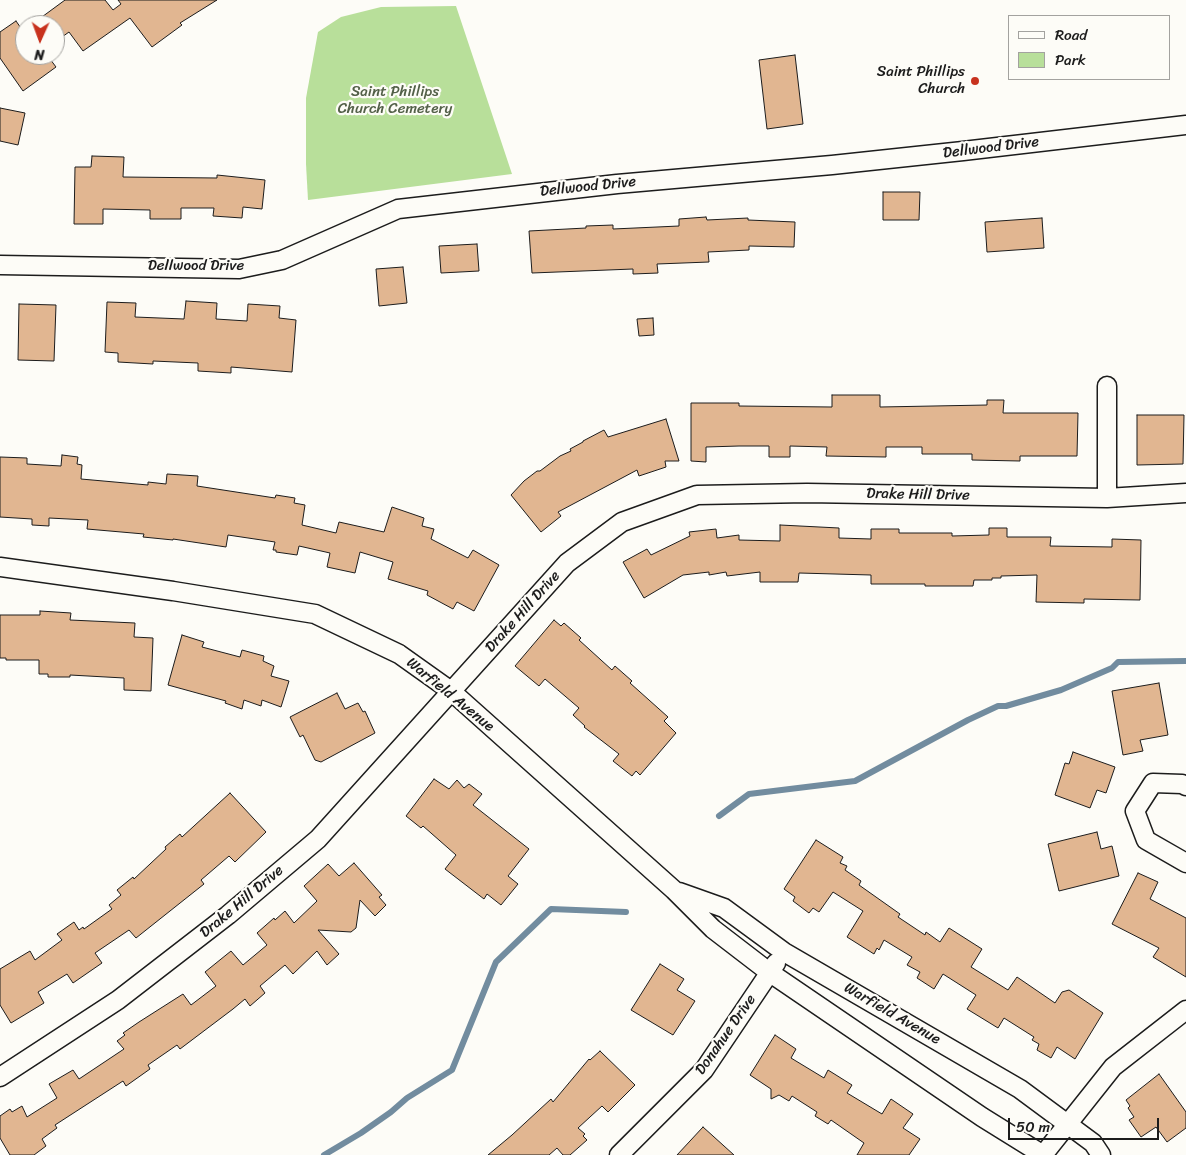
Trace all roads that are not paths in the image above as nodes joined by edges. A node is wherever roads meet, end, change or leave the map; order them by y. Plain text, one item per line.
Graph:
1 (1186, 125) edge
2 (0, 265) edge
3 (1107, 386) dead end
4 (1186, 492) edge
5 (1107, 498) junction
6 (0, 567) edge
7 (451, 691) junction
8 (1186, 786) edge
9 (1186, 863) edge
10 (674, 890) junction
11 (784, 952) junction
12 (770, 972) junction
13 (1186, 1010) edge
14 (0, 1076) edge
15 (1067, 1123) junction
16 (619, 1155) edge
17 (1043, 1155) edge
18 (1101, 1155) edge

1 - 2 street, Dellwood Drive
3 - 5 street
4 - 5 street, Drake Hill Drive
5 - 7 street, Drake Hill Drive
6 - 7 street, Warfield Avenue
7 - 10 street, Warfield Avenue
7 - 14 street, Drake Hill Drive
8 - 9 street
10 - 11 street, Warfield Avenue
10 - 12 street, Warfield Avenue
11 - 12 street, Donahue Drive
11 - 15 street, Warfield Avenue
12 - 16 street, Donahue Drive
12 - 17 street, Warfield Avenue
13 - 15 street
15 - 17 street
15 - 18 street, Warfield Avenue

